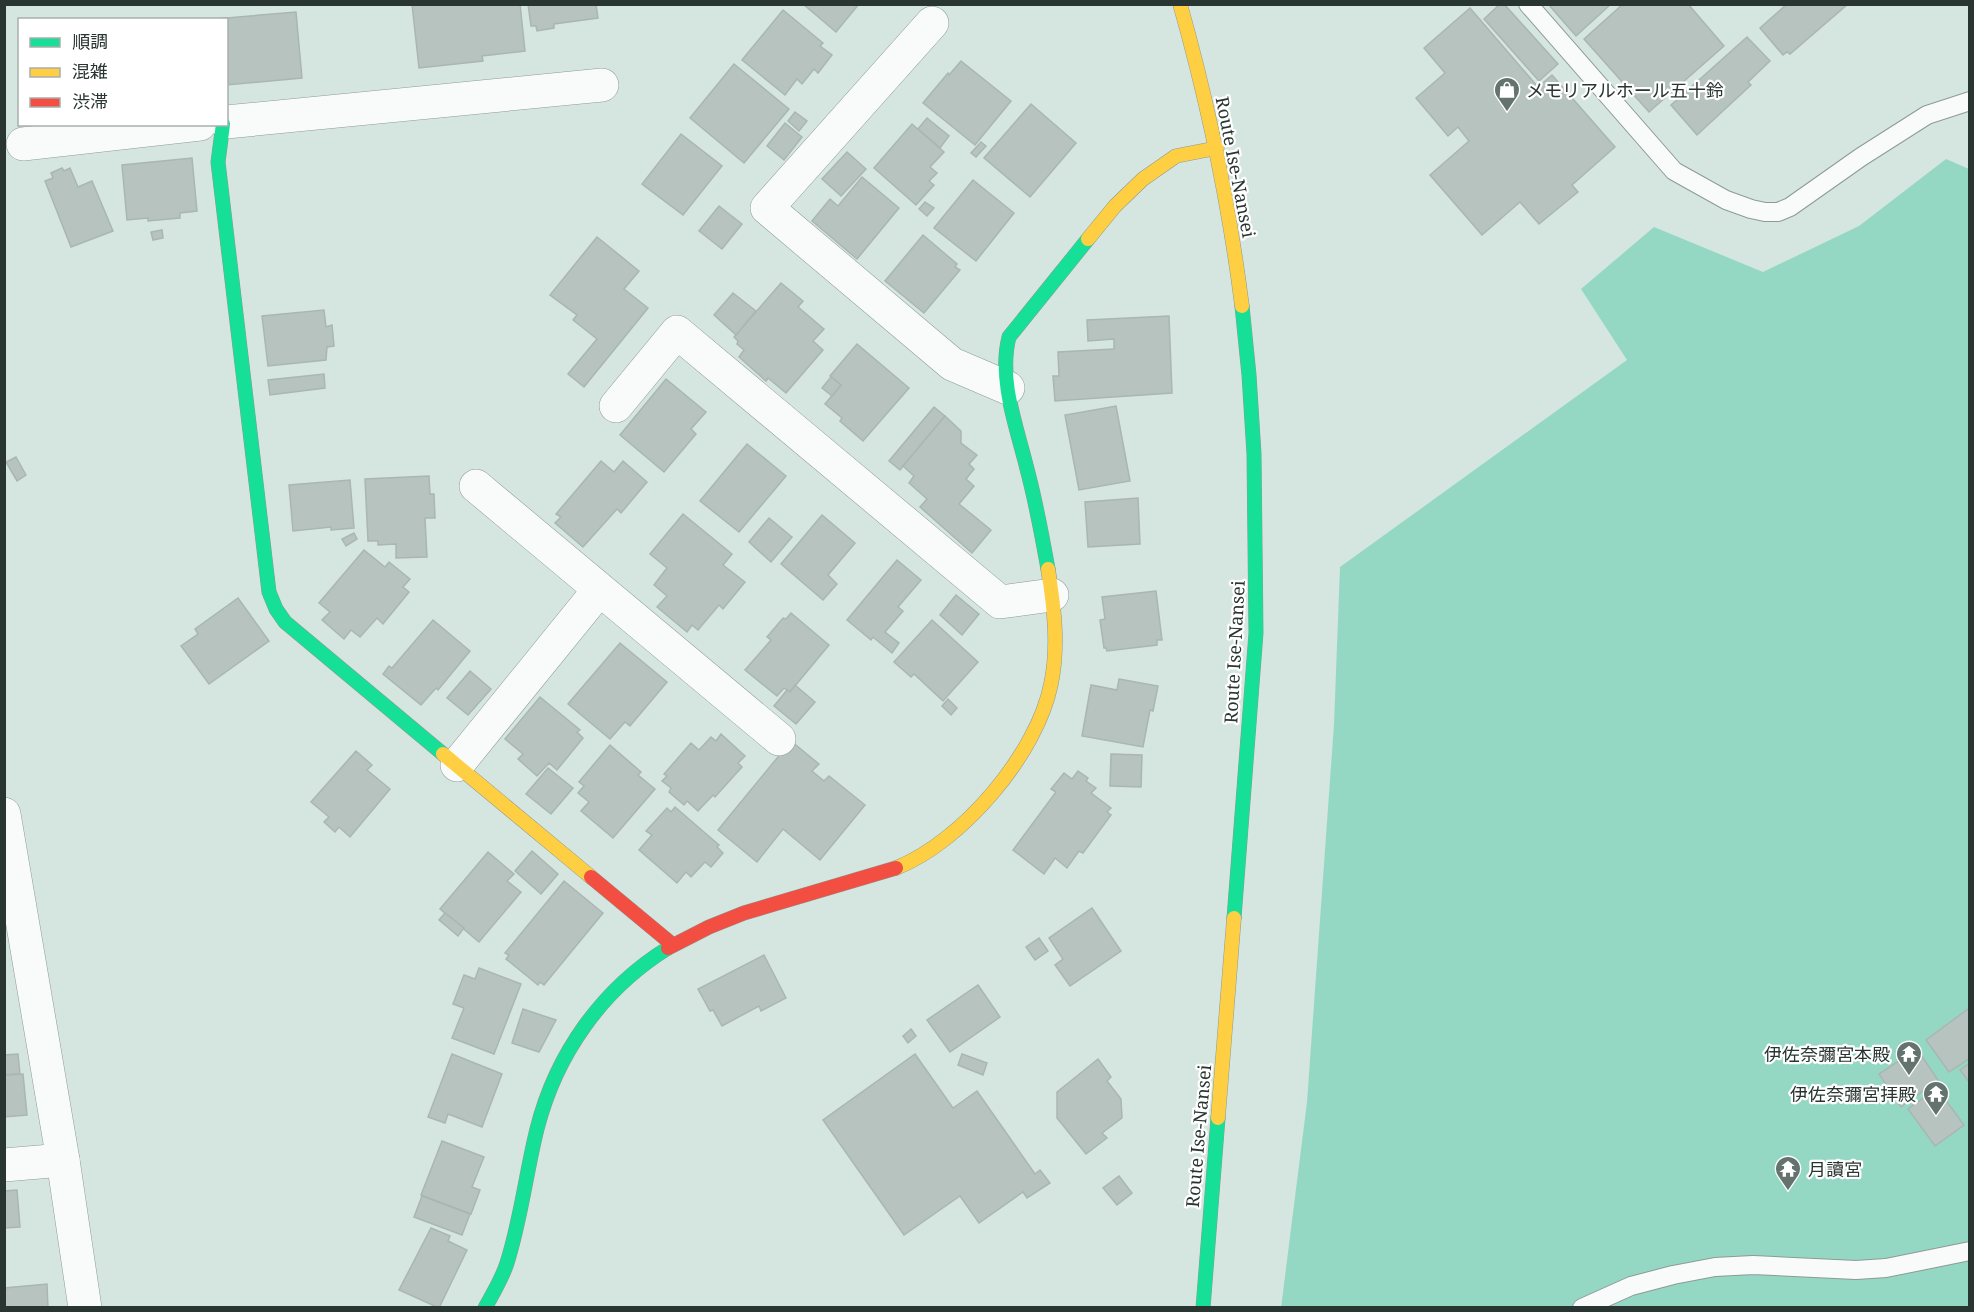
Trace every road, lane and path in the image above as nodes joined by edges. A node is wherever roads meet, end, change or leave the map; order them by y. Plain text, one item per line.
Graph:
1 (1180, 4) edge
2 (1528, 4) edge
3 (932, 23) dead end
4 (602, 85) dead end
5 (1970, 101) edge
6 (228, 123) edge
7 (182, 126) edge
8 (224, 126) edge
9 (23, 144) dead end
10 (1216, 148) junction
11 (1008, 388) junction
12 (616, 406) dead end
13 (476, 486) dead end
14 (599, 590) junction
15 (1052, 595) junction
16 (779, 739) dead end
17 (457, 765) junction
18 (4, 814) edge
19 (14, 928) edge
20 (673, 945) junction
21 (63, 1160) junction
22 (4, 1165) edge
23 (1970, 1251) edge
24 (85, 1308) edge
25 (485, 1308) edge
26 (1203, 1308) edge
27 (1582, 1308) edge

1 - 10 street, Route Ise-Nansei
2 - 5 lane
3 - 11 street
4 - 6 street
7 - 9 street
8 - 17 street
10 - 11 street
10 - 26 street, Route Ise-Nansei
11 - 15 street
12 - 15 street
13 - 14 street
14 - 16 street
14 - 17 street
15 - 20 street
17 - 20 street
18 - 19 street
19 - 21 street
20 - 25 street
21 - 22 street
21 - 24 street
23 - 27 lane

